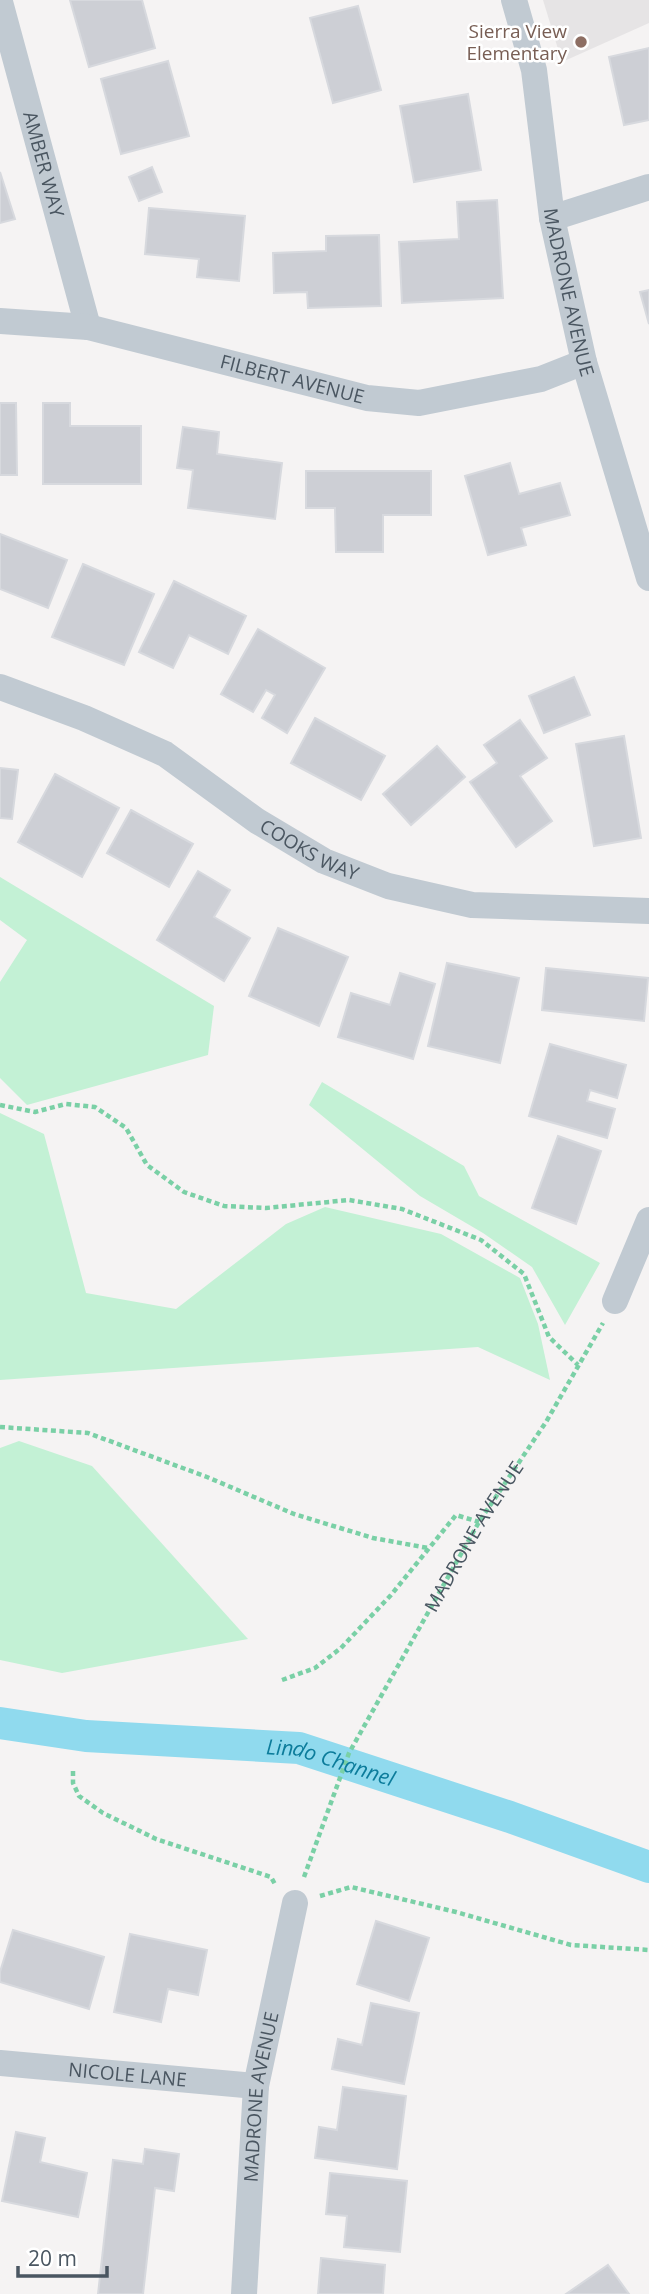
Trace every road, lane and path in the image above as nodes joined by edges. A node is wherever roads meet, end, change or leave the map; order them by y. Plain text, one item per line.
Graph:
1 (514, 0) edge
2 (0, 2) edge
3 (649, 187) edge
4 (552, 218) junction
5 (0, 321) edge
6 (88, 327) junction
7 (584, 362) junction
8 (647, 565) edge
9 (0, 687) edge
10 (649, 911) edge
11 (0, 1105) edge
12 (649, 1220) edge
13 (615, 1301) joint
14 (578, 1365) junction
15 (0, 1427) edge
16 (479, 1522) junction
17 (428, 1548) junction
18 (282, 1679) dead end
19 (73, 1771) dead end
20 (310, 1859) dead end
21 (295, 1903) junction
22 (649, 1950) edge
23 (0, 2063) edge
24 (256, 2086) junction
25 (244, 2294) edge

1 - 4 street, MADRONE AVENUE
2 - 6 street, AMBER WAY
3 - 4 street
4 - 7 street, MADRONE AVENUE
5 - 6 street, FILBERT AVENUE
6 - 7 street, FILBERT AVENUE
7 - 8 street, MADRONE AVENUE
9 - 10 street, COOKS WAY
11 - 14 path
12 - 13 street
13 - 14 path, MADRONE AVENUE
14 - 16 path, MADRONE AVENUE
15 - 17 path
16 - 17 path
16 - 20 path, MADRONE AVENUE
17 - 18 path
19 - 21 path
21 - 22 path
21 - 24 street, MADRONE AVENUE
23 - 24 street, NICOLE LANE
24 - 25 street, MADRONE AVENUE

